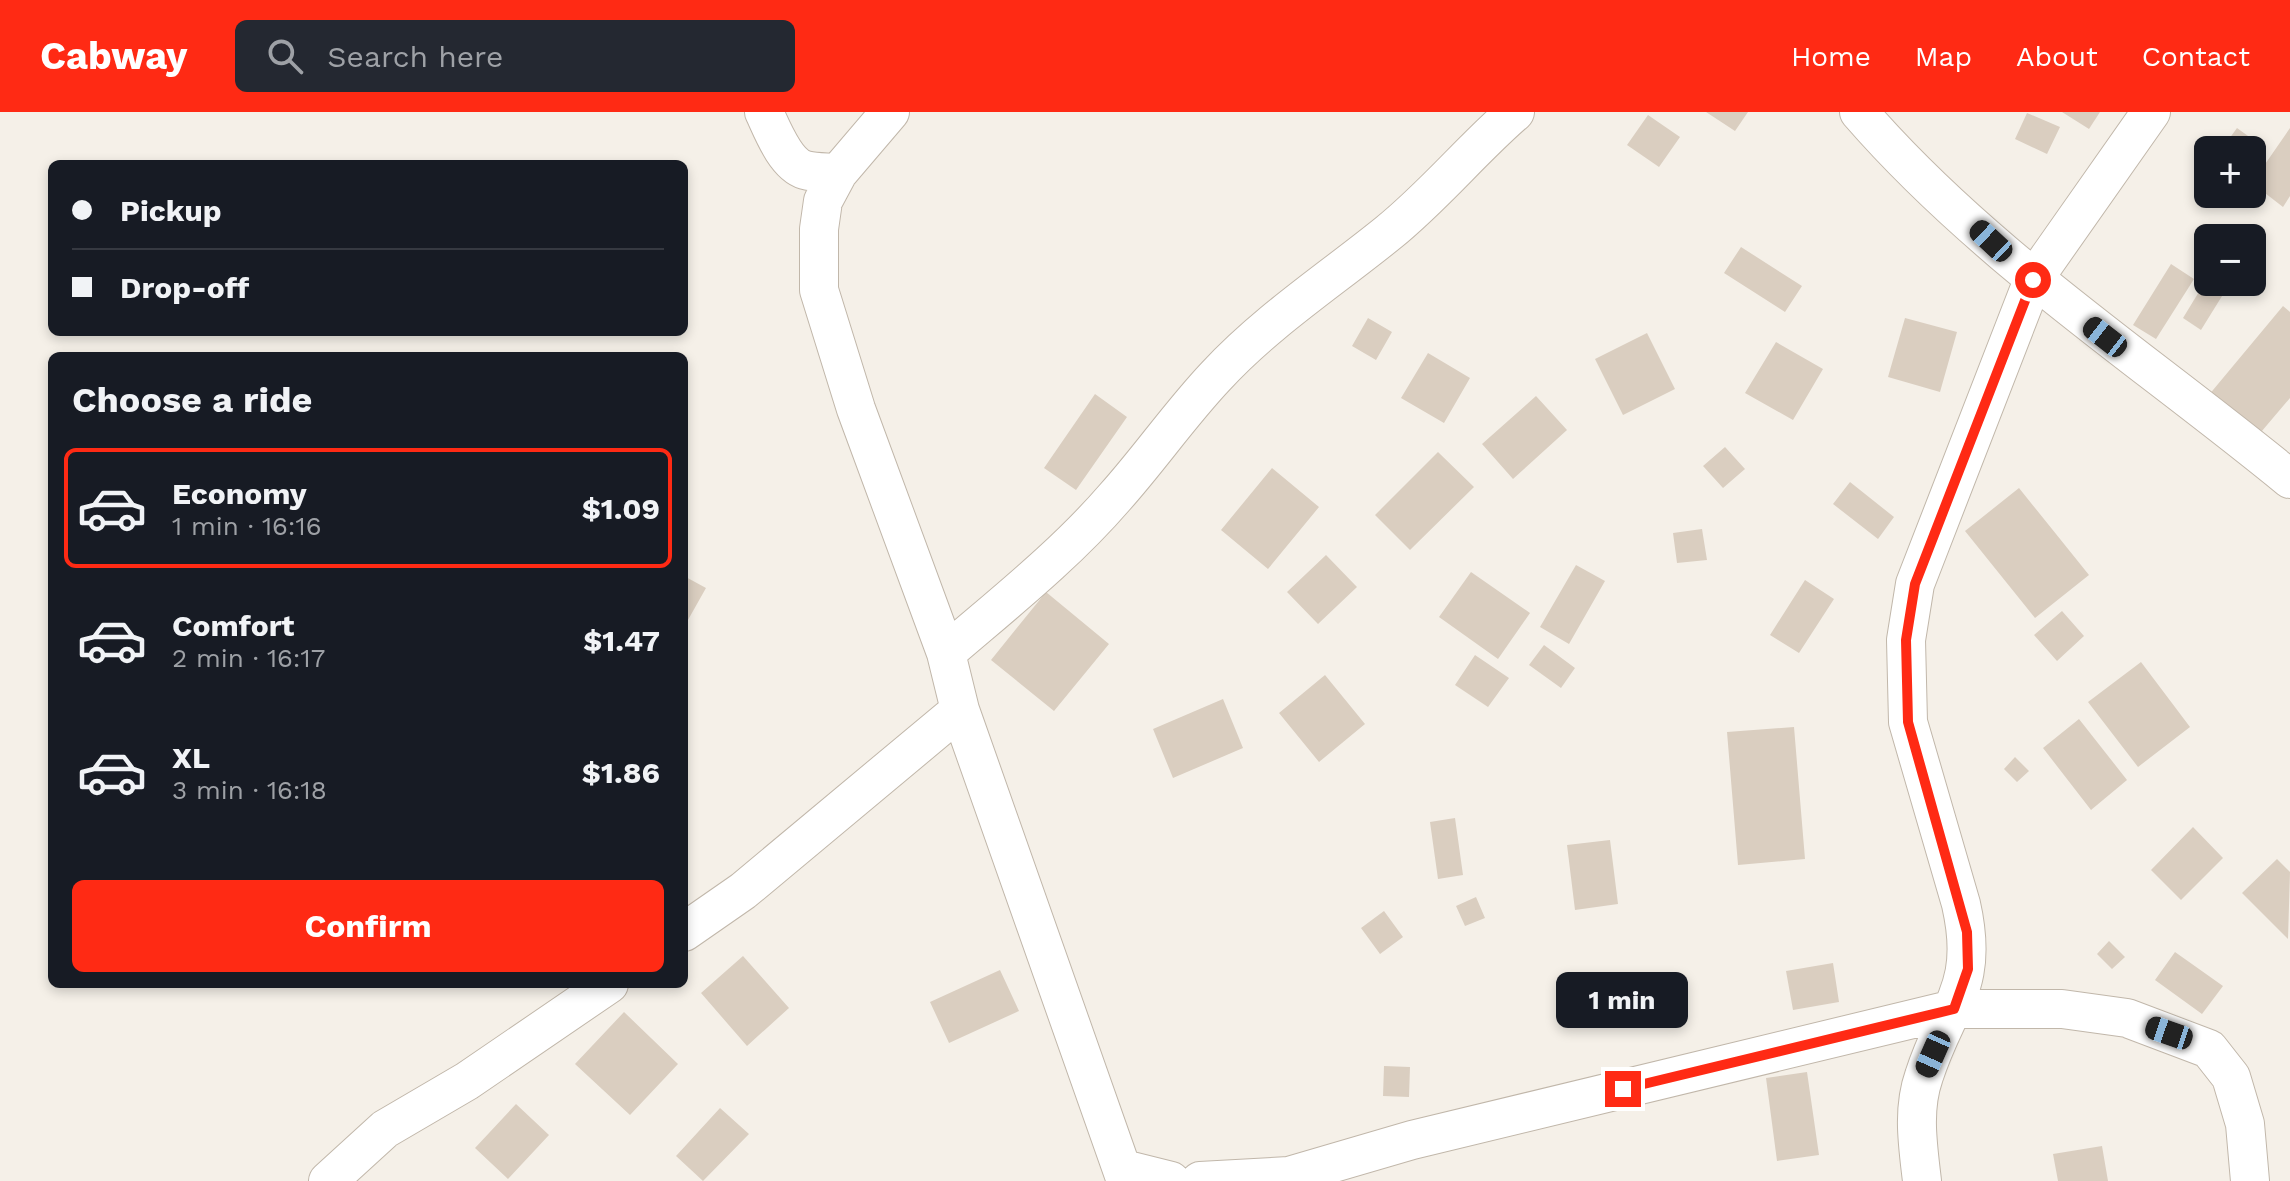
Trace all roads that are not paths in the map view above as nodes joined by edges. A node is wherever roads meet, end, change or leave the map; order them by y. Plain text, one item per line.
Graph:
1 (764, 112) edge
2 (890, 112) edge
3 (1515, 112) edge
4 (1859, 112) edge
5 (2151, 112) edge
6 (838, 173) junction
7 (2033, 280) junction
8 (2290, 479) edge
9 (946, 653) junction
10 (960, 710) junction
11 (688, 929) edge
12 (603, 988) edge
13 (1954, 1009) junction
14 (1124, 1175) edge
15 (328, 1181) edge
16 (1171, 1181) edge
17 (1200, 1181) edge
18 (1922, 1181) edge
19 (2250, 1181) edge

1 - 6 street
2 - 6 street
3 - 9 street
4 - 7 street
5 - 7 street
6 - 9 street
7 - 8 street
7 - 13 street
9 - 10 street
10 - 11 street
10 - 14 street
12 - 15 street
13 - 17 street
13 - 18 street
13 - 19 street
14 - 16 street

